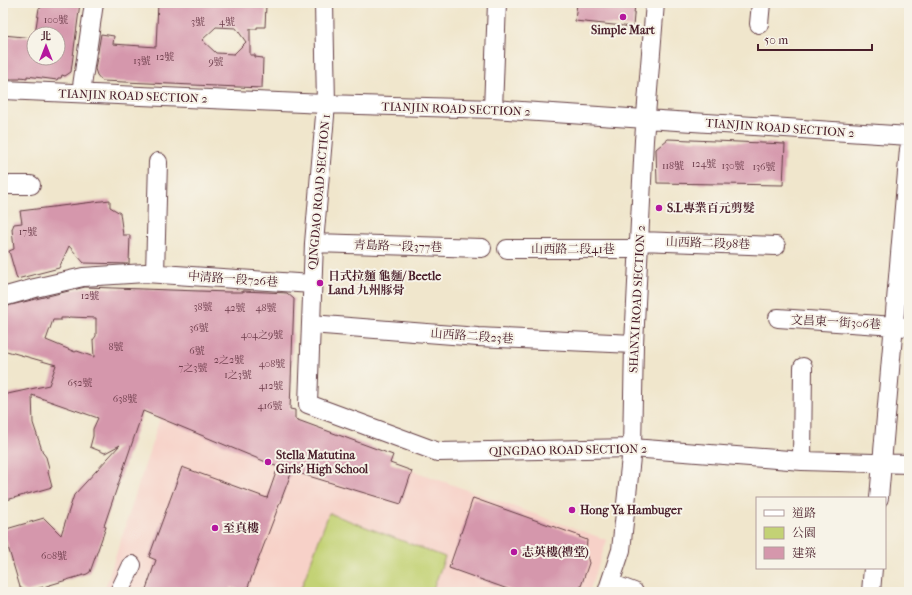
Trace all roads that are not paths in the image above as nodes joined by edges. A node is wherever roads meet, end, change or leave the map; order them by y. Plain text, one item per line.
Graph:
1 (94, 3) edge
2 (324, 3) edge
3 (497, 3) edge
4 (655, 3) edge
5 (761, 3) edge
6 (759, 24) dead end
7 (3, 90) edge
8 (82, 93) junction
9 (326, 104) junction
10 (493, 109) junction
11 (645, 119) junction
12 (909, 136) edge
13 (909, 150) edge
14 (158, 162) dead end
15 (3, 185) edge
16 (31, 185) dead end
17 (905, 241) edge
18 (314, 243) junction
19 (639, 245) junction
20 (776, 246) dead end
21 (482, 248) dead end
22 (507, 249) dead end
23 (155, 273) junction
24 (312, 284) junction
25 (3, 297) edge
26 (778, 318) dead end
27 (311, 324) junction
28 (901, 326) edge
29 (634, 344) junction
30 (803, 367) dead end
31 (308, 404) joint
32 (632, 448) junction
33 (802, 461) junction
34 (882, 463) junction
35 (909, 464) edge
36 (879, 497) edge
37 (132, 565) dead end
38 (873, 569) edge
39 (609, 588) edge
40 (119, 592) edge
41 (634, 592) edge
42 (872, 592) edge

1 - 8 street
2 - 9 street, QINGDAO ROAD SECTION 1
3 - 10 street
4 - 11 street, SHANXI ROAD SECTION 2
5 - 6 street
7 - 8 street, TIANJIN ROAD SECTION 2
8 - 9 street, TIANJIN ROAD SECTION 2
9 - 10 street, TIANJIN ROAD SECTION 2
9 - 18 street, QINGDAO ROAD SECTION 1
10 - 11 street, TIANJIN ROAD SECTION 2
11 - 12 street, TIANJIN ROAD SECTION 2
11 - 19 street, SHANXI ROAD SECTION 2
13 - 17 street
14 - 23 street
15 - 16 street
17 - 28 street
18 - 21 street, 青島路一段377巷
18 - 24 street, QINGDAO ROAD SECTION 1
19 - 20 street, 山西路二段98巷
19 - 22 street, 山西路二段41巷
19 - 29 street, SHANXI ROAD SECTION 2
23 - 24 street, 中清路一段726巷
23 - 25 street, 中清路一段726巷
24 - 27 street, QINGDAO ROAD SECTION 1
26 - 28 street, 文昌東一街306巷
27 - 29 street, 山西路二段23巷
27 - 31 street, QINGDAO ROAD SECTION 1
28 - 34 street
29 - 32 street, SHANXI ROAD SECTION 2
30 - 33 street
31 - 32 street, QINGDAO ROAD SECTION 2
32 - 33 street, QINGDAO ROAD SECTION 2
32 - 39 street, SHANXI ROAD SECTION 2
33 - 34 street, QINGDAO ROAD SECTION 2
34 - 35 street, QINGDAO ROAD SECTION 2
34 - 36 street
37 - 40 street
38 - 42 street
39 - 41 street

